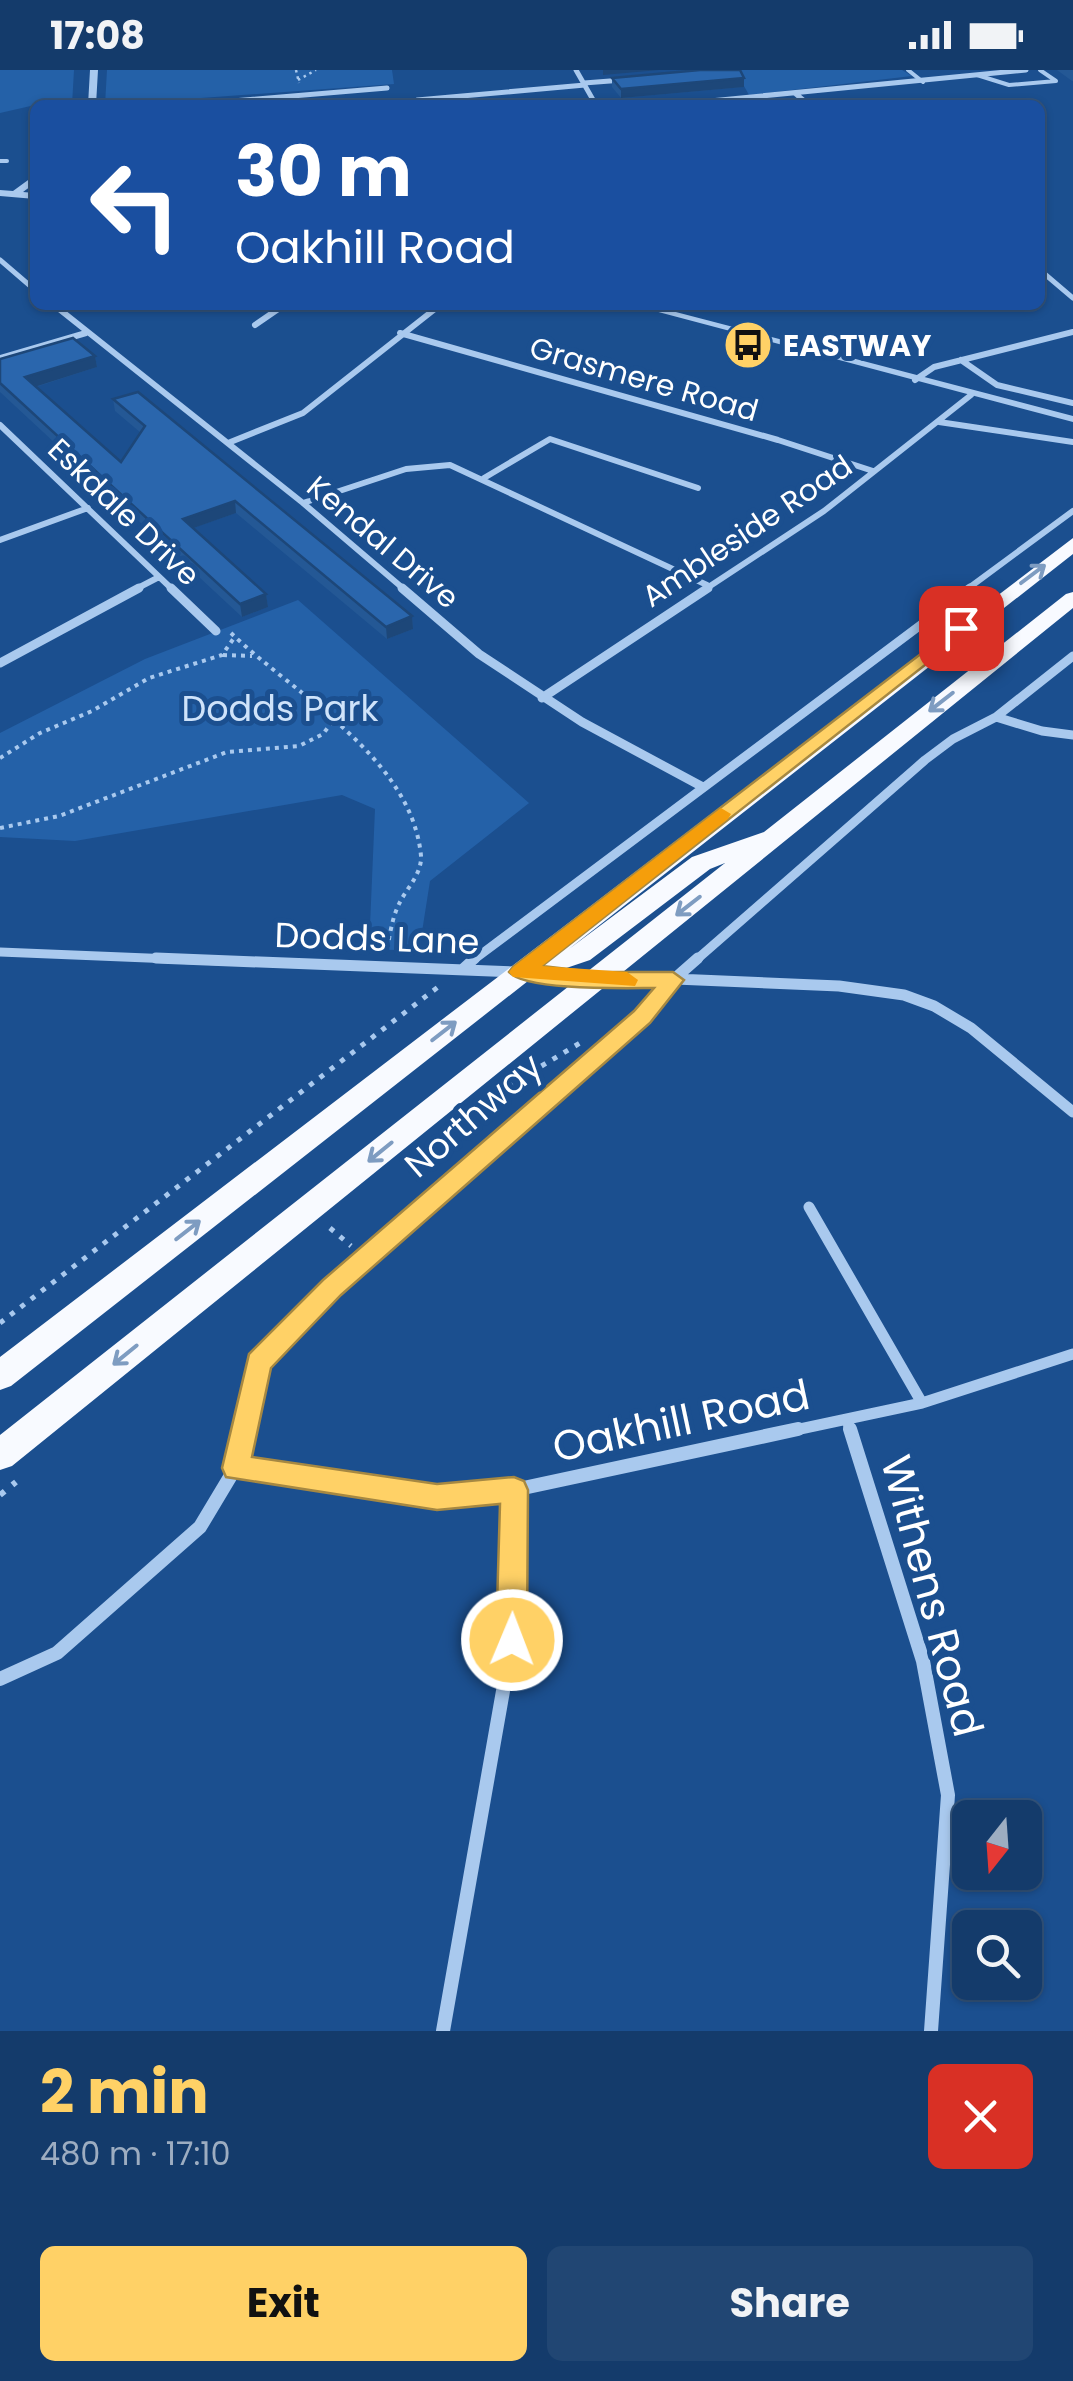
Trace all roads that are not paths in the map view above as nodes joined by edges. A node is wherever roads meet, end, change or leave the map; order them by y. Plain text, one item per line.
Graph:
1 (94, 70) edge
2 (576, 70) edge
3 (908, 70) edge
4 (1026, 70) edge
5 (1040, 70) edge
6 (977, 75) junction
7 (640, 78) edge
8 (923, 82) junction
9 (584, 85) junction
10 (387, 88) dead end
11 (796, 94) junction
12 (92, 100) edge
13 (245, 100) edge
14 (417, 100) dead end
15 (593, 100) edge
16 (727, 100) edge
17 (803, 100) edge
18 (0, 161) edge
19 (7, 161) dead end
20 (30, 182) edge
21 (0, 193) edge
22 (16, 194) junction
23 (30, 195) edge
24 (0, 260) edge
25 (1045, 274) edge
26 (30, 286) edge
27 (1073, 298) edge
28 (60, 310) edge
29 (277, 310) edge
30 (433, 310) edge
31 (656, 310) edge
32 (254, 325) dead end
33 (86, 332) junction
34 (1073, 332) edge
35 (400, 334) junction
36 (0, 358) edge
37 (961, 360) junction
38 (915, 380) junction
39 (971, 395) junction
40 (1073, 403) edge
41 (1073, 419) edge
42 (938, 422) junction
43 (0, 425) edge
44 (13, 437) junction
45 (0, 442) edge
46 (228, 442) junction
47 (1073, 442) edge
48 (873, 472) junction
49 (484, 478) junction
50 (698, 488) dead end
51 (303, 503) junction
52 (88, 508) junction
53 (1073, 512) edge
54 (0, 540) edge
55 (1073, 544) edge
56 (159, 577) junction
57 (707, 585) junction
58 (1073, 598) edge
59 (216, 631) dead end
60 (1073, 656) edge
61 (0, 662) edge
62 (542, 698) junction
63 (996, 717) junction
64 (1073, 735) edge
65 (701, 786) junction
66 (780, 832) junction
67 (0, 952) edge
68 (464, 968) junction
69 (520, 972) junction
70 (594, 980) junction
71 (673, 980) junction
72 (1073, 1112) edge
73 (809, 1207) dead end
74 (1073, 1354) edge
75 (0, 1376) edge
76 (922, 1403) junction
77 (847, 1420) junction
78 (0, 1456) edge
79 (236, 1468) junction
80 (514, 1490) junction
81 (0, 1680) edge
82 (443, 2031) edge
83 (930, 2031) edge

1 - 12 street
2 - 9 street
3 - 8 lane
4 - 6 street
5 - 6 lane
6 - 8 street
7 - 9 street
8 - 11 street
9 - 14 street
9 - 15 street
10 - 13 street
11 - 16 street
11 - 17 street
18 - 19 lane
20 - 22 street
21 - 22 street
22 - 23 street
24 - 26 street
25 - 27 street
28 - 33 street, Kendal Drive
29 - 32 street
30 - 35 street
31 - 38 street
33 - 36 street
33 - 46 street, Kendal Drive
34 - 37 street
35 - 46 street
35 - 48 street, Grasmere Road
37 - 38 street
37 - 40 street
38 - 39 street
39 - 41 street
39 - 42 street, Ambleside Road
42 - 47 street
42 - 48 street, Ambleside Road
43 - 44 street, Eskdale Drive
44 - 45 street
44 - 52 street, Eskdale Drive
46 - 51 street, Kendal Drive
48 - 57 street, Ambleside Road
49 - 50 street
49 - 51 street
49 - 57 street
51 - 62 street, Kendal Drive
52 - 54 street
52 - 56 street, Eskdale Drive
53 - 65 street
69 -> 55 highway
56 - 59 street, Eskdale Drive
56 - 61 street
57 - 62 street, Ambleside Road
58 -> 66 highway, Northway
60 - 63 street, Northway
62 - 65 street, Kendal Drive
63 - 64 street
63 - 71 street, Northway
65 - 68 street
66 - 69 highway
66 -> 70 highway, Northway
67 - 68 street, Dodds Lane
68 - 69 street, Dodds Lane
69 - 70 street, Dodds Lane
75 -> 69 highway
70 - 71 street, Dodds Lane
70 -> 78 highway, Northway
71 - 72 street, Dodds Lane
71 - 79 street, Northway
73 - 76 street
74 - 76 street, Oakhill Road
76 - 77 street, Oakhill Road
77 - 80 street, Oakhill Road
77 - 83 street, Withens Road
79 - 80 street, Oakhill Road
79 - 81 street, Northway
80 - 82 street

